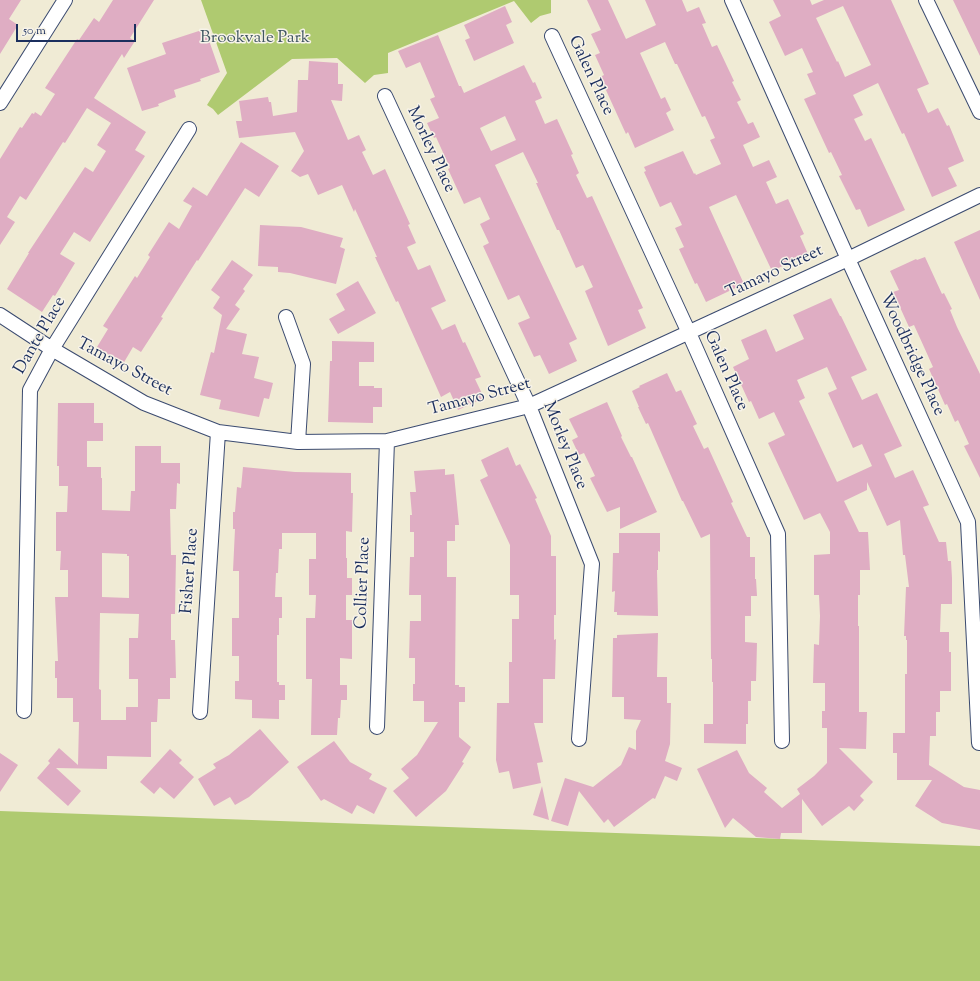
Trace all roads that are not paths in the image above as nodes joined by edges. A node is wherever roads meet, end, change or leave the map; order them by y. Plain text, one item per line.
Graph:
1 (65, 0) edge
2 (732, 0) edge
3 (926, 0) edge
4 (552, 36) dead end
5 (385, 96) dead end
6 (0, 103) edge
7 (980, 112) edge
8 (189, 129) dead end
9 (980, 195) edge
10 (848, 259) junction
11 (0, 315) edge
12 (286, 317) dead end
13 (689, 333) junction
14 (52, 349) junction
15 (529, 406) junction
16 (218, 432) junction
17 (387, 441) junction
18 (298, 442) junction
19 (24, 712) dead end
20 (200, 712) dead end
21 (377, 727) dead end
22 (579, 739) dead end
23 (782, 741) dead end
24 (979, 743) dead end

1 - 6 street
2 - 10 street, Woodbridge Place
3 - 7 street
4 - 13 street, Galen Place
5 - 15 street, Morley Place
8 - 14 street, Dante Place
9 - 10 street, Tamayo Street
10 - 13 street, Tamayo Street
10 - 24 street, Woodbridge Place
11 - 14 street, Tamayo Street
12 - 18 street
13 - 15 street, Tamayo Street
13 - 23 street, Galen Place
14 - 16 street, Tamayo Street
14 - 19 street, Dante Place
15 - 17 street, Tamayo Street
15 - 22 street, Morley Place
16 - 18 street, Tamayo Street
16 - 20 street, Fisher Place
17 - 18 street, Tamayo Street
17 - 21 street, Collier Place

